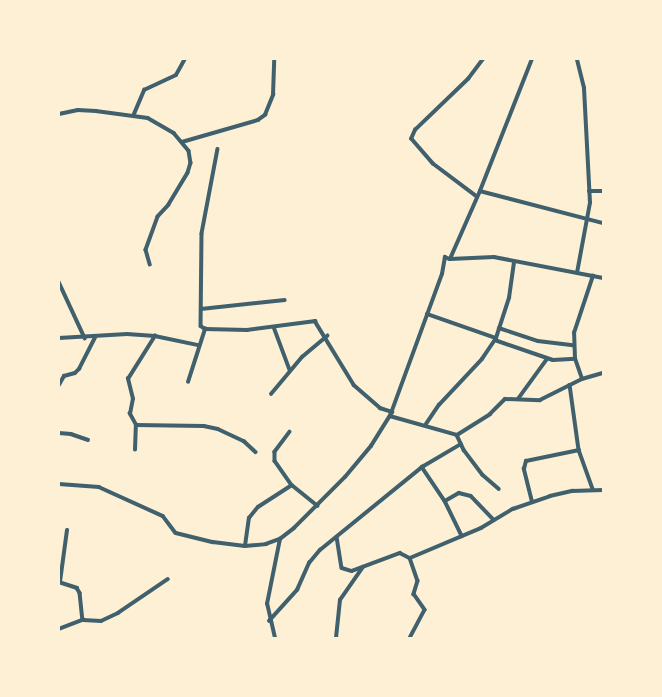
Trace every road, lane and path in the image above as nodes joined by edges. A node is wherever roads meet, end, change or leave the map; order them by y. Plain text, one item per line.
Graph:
1 (185, 59) edge
2 (274, 59) edge
3 (483, 59) edge
4 (532, 59) edge
5 (578, 59) edge
6 (59, 114) edge
7 (134, 114) junction
8 (182, 142) junction
9 (218, 149) dead end
10 (480, 191) junction
11 (589, 191) junction
12 (603, 191) edge
13 (477, 197) junction
14 (589, 218) junction
15 (603, 223) edge
16 (450, 259) junction
17 (514, 262) junction
18 (150, 264) dead end
19 (577, 273) junction
20 (593, 276) junction
21 (603, 278) edge
22 (59, 282) edge
23 (285, 300) dead end
24 (201, 309) junction
25 (427, 314) junction
26 (274, 327) junction
27 (499, 328) junction
28 (205, 329) junction
29 (155, 336) junction
30 (326, 336) junction
31 (59, 338) edge
32 (85, 338) junction
33 (95, 338) junction
34 (495, 339) junction
35 (198, 345) junction
36 (573, 345) junction
37 (547, 359) junction
38 (575, 359) junction
39 (290, 370) junction
40 (603, 373) edge
41 (582, 379) junction
42 (188, 382) dead end
43 (59, 385) edge
44 (570, 385) junction
45 (271, 394) dead end
46 (518, 399) junction
47 (391, 414) junction
48 (426, 424) junction
49 (136, 425) junction
50 (290, 432) dead end
51 (59, 433) edge
52 (456, 435) junction
53 (88, 440) dead end
54 (461, 444) junction
55 (135, 450) dead end
56 (579, 450) junction
57 (256, 452) dead end
58 (422, 466) junction
59 (59, 484) edge
60 (292, 485) junction
61 (499, 489) dead end
62 (593, 489) junction
63 (603, 490) edge
64 (445, 501) junction
65 (532, 502) junction
66 (318, 506) junction
67 (493, 519) junction
68 (67, 530) dead end
69 (337, 536) junction
70 (462, 536) junction
71 (280, 539) junction
72 (245, 546) junction
73 (410, 558) junction
74 (364, 566) junction
75 (168, 579) dead end
76 (59, 582) edge
77 (83, 620) junction
78 (269, 621) junction
79 (59, 629) edge
80 (275, 638) edge
81 (336, 638) edge
82 (410, 638) edge

1 - 7 street
2 - 8 street
3 - 13 street
4 - 10 street
5 - 11 street
6 - 7 street
7 - 8 street
8 - 18 street
9 - 24 street
10 - 13 street
10 - 14 street
11 - 12 street
11 - 14 street
13 - 16 street
14 - 15 street
14 - 19 street
16 - 17 street
16 - 25 street
17 - 19 street
17 - 27 street
19 - 20 street
20 - 21 street
20 - 36 street
22 - 32 street
23 - 24 street
24 - 28 street
25 - 34 street
25 - 47 street
26 - 28 street
26 - 30 street
26 - 39 street
27 - 34 street
27 - 36 street
28 - 35 street
29 - 33 street
29 - 35 street
29 - 49 street
30 - 39 street
30 - 47 street
31 - 32 street
32 - 33 street
33 - 43 street
34 - 37 street
34 - 48 street
35 - 42 street
36 - 38 street
37 - 38 street
37 - 46 street
38 - 41 street
39 - 45 street
40 - 41 street
41 - 44 street
44 - 46 street
44 - 56 street
46 - 52 street
47 - 48 street
47 - 66 street
48 - 52 street
49 - 55 street
49 - 57 street
50 - 60 street
51 - 53 street
52 - 54 street
54 - 58 street
54 - 61 street
56 - 62 street
56 - 65 street
58 - 64 street
58 - 69 street
59 - 72 street
60 - 66 street
60 - 72 street
62 - 63 street
62 - 65 street
64 - 67 street
64 - 70 street
65 - 67 street
66 - 71 street
67 - 70 street
68 - 76 street
69 - 74 street
69 - 78 street
70 - 73 street
71 - 72 street
71 - 78 street
73 - 74 street
73 - 82 street
74 - 81 street
75 - 77 street
76 - 77 street
77 - 79 street
78 - 80 street

